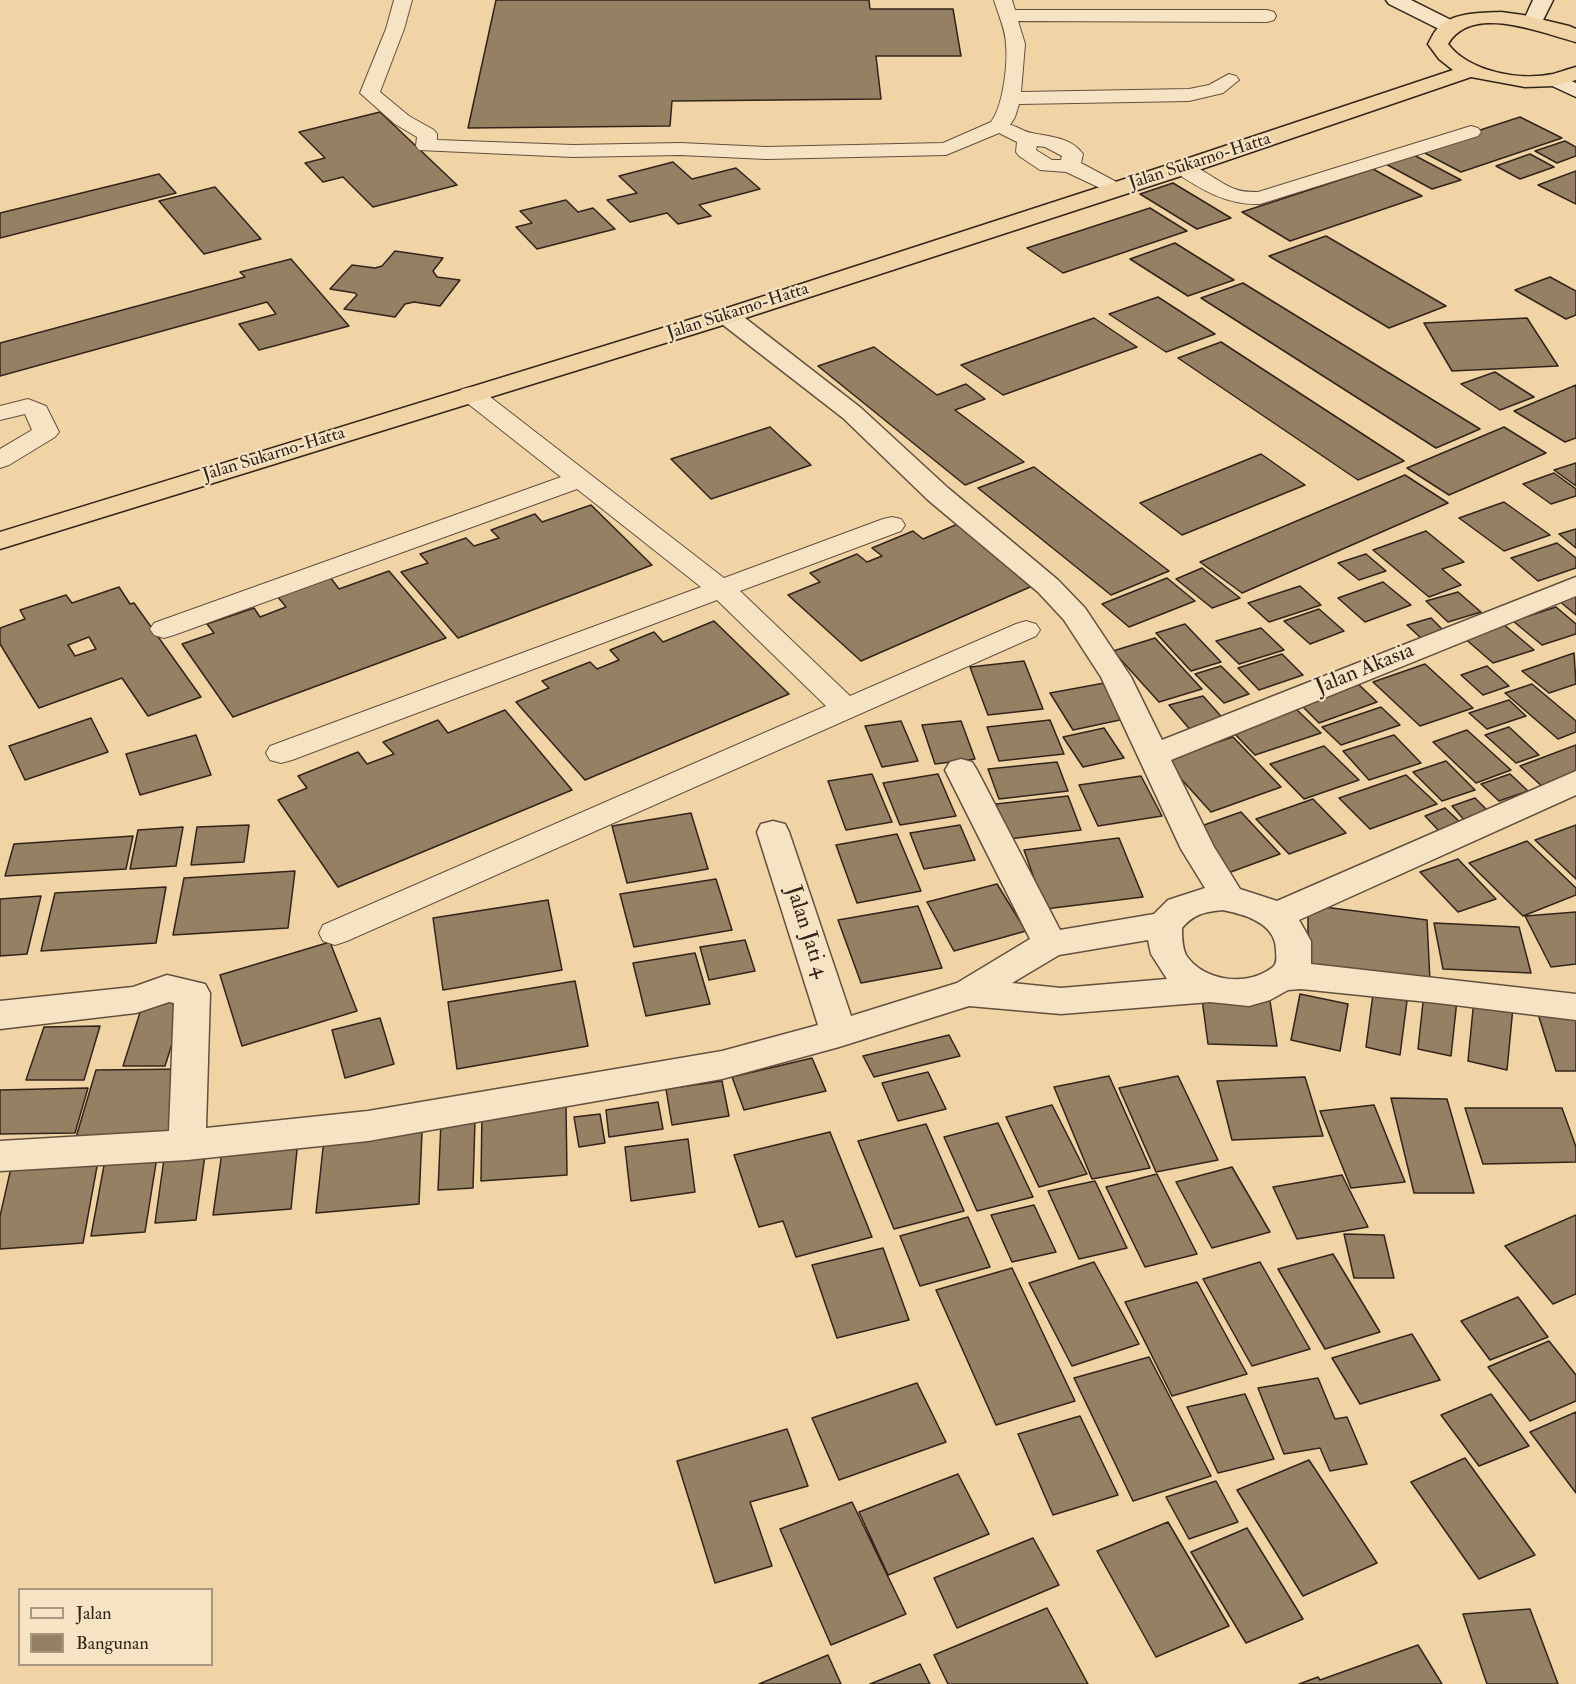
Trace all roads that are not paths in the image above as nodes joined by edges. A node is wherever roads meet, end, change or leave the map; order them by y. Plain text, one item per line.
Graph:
1 (403, 0) edge
2 (1396, 0) edge
3 (1543, 0) edge
4 (1452, 5) dead end
5 (1005, 8) edge
6 (1267, 16) dead end
7 (1481, 20) junction
8 (1533, 22) junction
9 (1450, 27) junction
10 (1576, 36) edge
11 (1472, 70) junction
12 (1576, 73) edge
13 (1014, 76) junction
14 (1038, 76) dead end
15 (1109, 78) dead end
16 (1555, 80) junction
17 (1576, 91) edge
18 (1011, 98) junction
19 (998, 126) junction
20 (1471, 132) dead end
21 (1182, 168) junction
22 (1117, 190) junction
23 (727, 316) junction
24 (471, 394) junction
25 (0, 413) edge
26 (0, 460) edge
27 (580, 479) junction
28 (892, 525) dead end
29 (0, 540) edge
30 (1576, 586) edge
31 (721, 589) junction
32 (164, 629) dead end
33 (1026, 630) dead end
34 (845, 708) junction
35 (281, 753) dead end
36 (1154, 754) junction
37 (961, 770) dead end
38 (1576, 782) edge
39 (772, 832) dead end
40 (1228, 898) junction
41 (1275, 916) junction
42 (1165, 925) junction
43 (335, 933) dead end
44 (1050, 944) junction
45 (1286, 977) junction
46 (1209, 989) junction
47 (969, 993) junction
48 (1576, 1007) edge
49 (0, 1015) edge
50 (839, 1033) junction
51 (187, 1145) junction
52 (0, 1156) edge

1 - 19 lane
2 - 9 street
3 - 8 street
4 - 7 street
5 - 6 lane
5 - 13 lane
7 - 8 highway
7 - 9 highway
8 - 10 highway
9 - 11 highway
11 - 16 highway
11 - 21 highway, Jalan Sukarno-Hatta
12 - 16 highway
13 - 14 lane
13 - 18 lane
15 - 18 lane
16 - 17 street
18 - 19 lane
19 - 22 lane
20 - 21 lane
21 - 22 highway, Jalan Sukarno-Hatta
22 - 23 highway, Jalan Sukarno-Hatta
23 - 24 highway, Jalan Sukarno-Hatta
23 - 36 street
24 - 27 lane
24 - 29 highway, Jalan Sukarno-Hatta
25 - 26 lane
27 - 31 lane
27 - 32 lane
28 - 31 lane
30 - 36 street, Jalan Akasia
31 - 34 lane
31 - 35 lane
33 - 34 lane
34 - 43 lane
36 - 40 street
37 - 44 street
38 - 41 street
39 - 50 street, Jalan Jati 4
40 - 41 street
40 - 42 street
41 - 45 street
42 - 44 street
42 - 46 street
44 - 47 street
45 - 46 street
45 - 48 street
46 - 47 street
47 - 50 street
49 - 51 street
50 - 51 street
51 - 52 street

